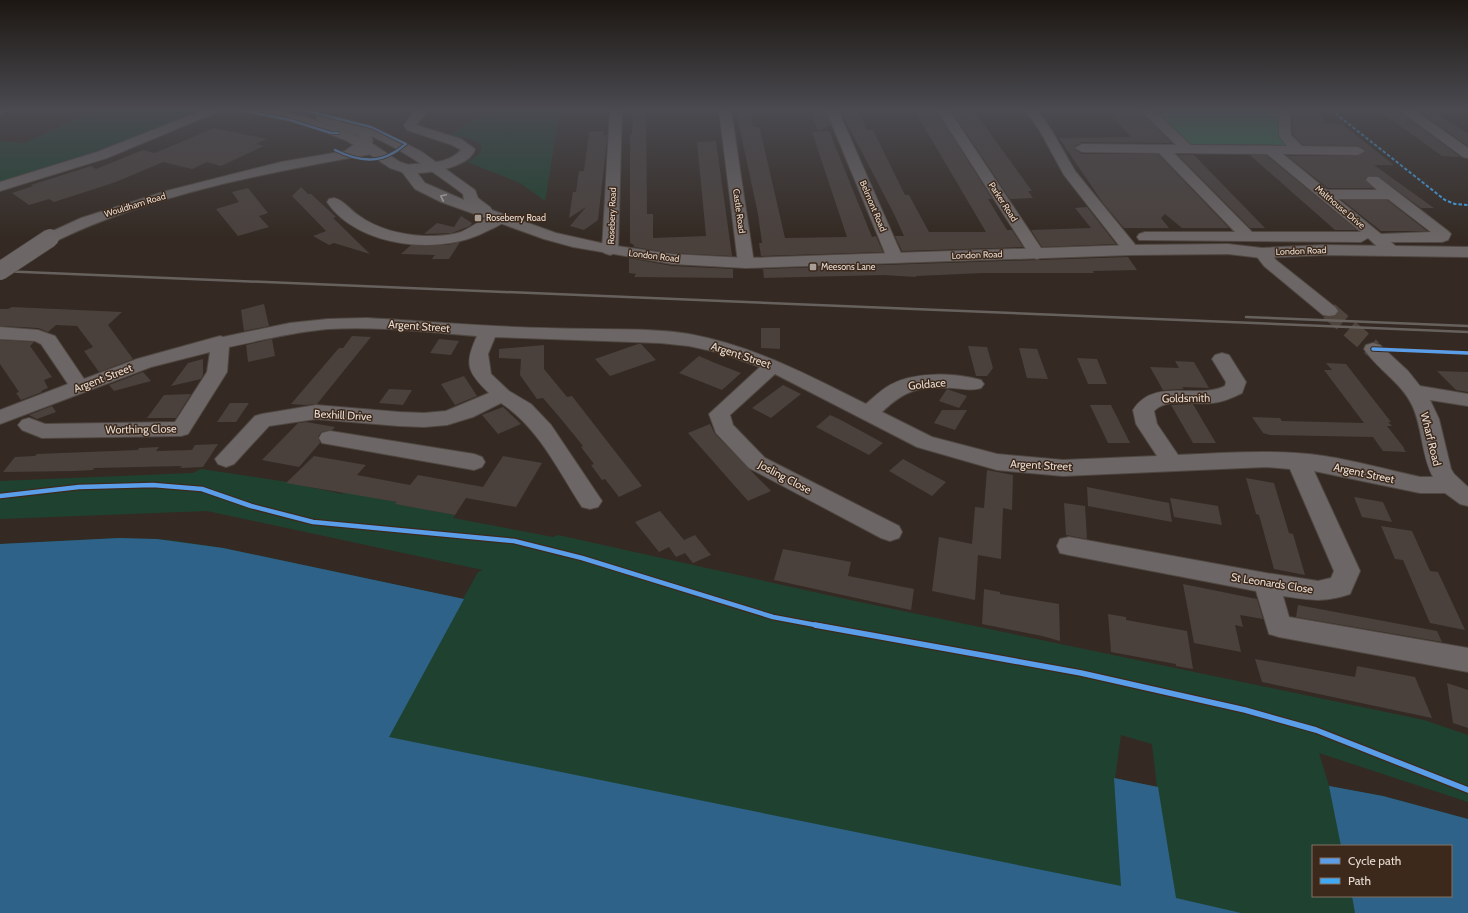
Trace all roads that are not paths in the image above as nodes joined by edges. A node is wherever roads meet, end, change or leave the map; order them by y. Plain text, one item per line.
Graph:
1 (110, 153) edge
2 (326, 153) edge
3 (348, 153) edge
4 (376, 153) edge
5 (413, 153) edge
6 (467, 153) edge
7 (614, 153) edge
8 (731, 153) edge
9 (850, 153) edge
10 (971, 153) edge
11 (1058, 153) edge
12 (1166, 153) edge
13 (1273, 153) edge
14 (421, 158) junction
15 (458, 159) junction
16 (281, 166) junction
17 (434, 167) junction
18 (407, 168) junction
19 (1373, 180) dead end
20 (0, 187) edge
21 (1325, 194) junction
22 (1391, 195) junction
23 (332, 202) dead end
24 (496, 216) junction
25 (1146, 237) dead end
26 (1248, 237) junction
27 (1361, 237) dead end
28 (1390, 244) junction
29 (610, 250) junction
30 (1131, 250) junction
31 (1468, 252) edge
32 (1262, 253) junction
33 (1037, 254) junction
34 (895, 258) junction
35 (746, 263) junction
36 (0, 271) edge
37 (1329, 311) tunnel mouth
38 (488, 331) junction
39 (0, 333) edge
40 (220, 342) junction
41 (1373, 349) tunnel mouth
42 (1222, 359) dead end
43 (773, 365) junction
44 (974, 384) dead end
45 (79, 386) junction
46 (1415, 391) junction
47 (502, 395) junction
48 (1468, 400) edge
49 (867, 414) junction
50 (0, 417) edge
51 (430, 419) junction
52 (29, 426) dead end
53 (330, 438) dead end
54 (407, 451) junction
55 (226, 460) dead end
56 (1298, 461) junction
57 (474, 462) dead end
58 (1172, 463) junction
59 (1459, 492) edge
60 (590, 501) dead end
61 (890, 532) dead end
62 (1069, 546) dead end
63 (1266, 583) junction
64 (1468, 660) edge

1 - 20 street
2 - 16 street, Wouldham Road
3 - 16 street, Wouldham Road
4 - 18 street
5 - 14 street, London Road
6 - 15 street
7 - 29 street, Rosebery Road
8 - 35 street, Castle Road
9 - 34 street, Belmont Road
10 - 33 street, Parker Road
11 - 30 street
12 - 26 street
13 - 21 street, Malthouse Drive
14 - 15 street
14 - 17 street, London Road
15 - 17 street
16 - 36 street, Wouldham Road, bridge
17 - 18 street
17 - 24 street, London Road
24 -> 18 street, London Road
19 - 22 street
21 - 22 street
21 - 28 street, Malthouse Drive
22 - 28 street
23 - 24 street
24 - 29 street, London Road
25 - 26 street
26 - 27 street
28 - 31 street, London Road
28 - 32 street, London Road
29 - 35 street, London Road
30 - 32 street, London Road
30 - 33 street, London Road
32 - 37 street
33 - 34 street, London Road
34 - 35 street, London Road
38 - 40 street, Argent Street
38 - 43 street, Argent Street
38 - 47 street
39 - 45 street
40 - 45 street, Argent Street
40 - 52 street, Worthing Close
41 - 46 street, Wharf Road
42 - 58 street, Goldsmith
43 - 49 street, Argent Street
43 - 61 street, Josling Close
44 - 49 street, Goldace
45 - 50 street, Argent Street
46 - 48 street
46 - 59 street, Wharf Road
47 - 51 street, Bexhill Drive
47 - 60 street
49 - 58 street, Argent Street
51 - 54 street
51 - 55 street, Bexhill Drive
53 - 54 street
54 - 57 street
56 - 58 street, Argent Street
56 - 59 street, Argent Street
56 - 63 street, St Leonards Close
62 - 63 street, St Leonards Close
63 - 64 street

